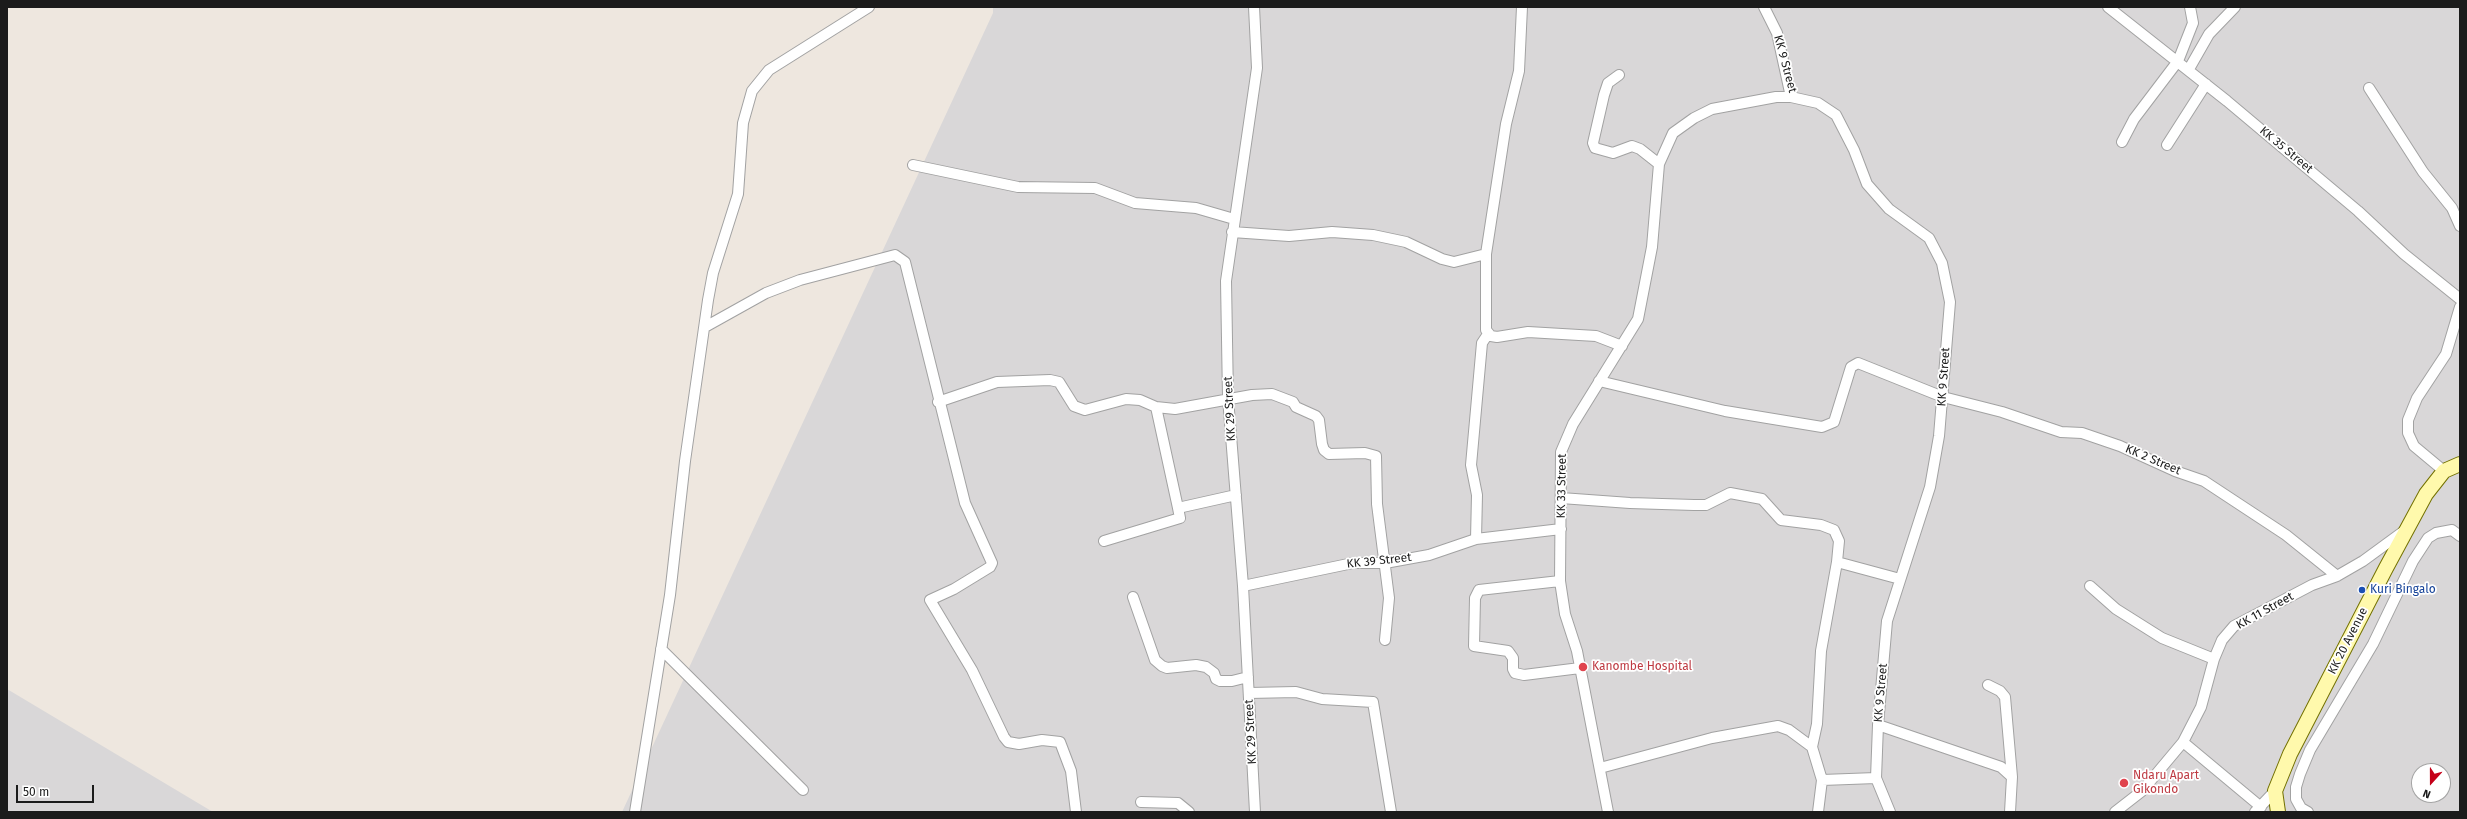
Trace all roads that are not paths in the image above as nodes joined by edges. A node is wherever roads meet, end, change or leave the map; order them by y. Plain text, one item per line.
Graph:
1 (869, 7) edge
2 (1254, 7) edge
3 (1522, 7) edge
4 (1764, 7) edge
5 (2108, 7) edge
6 (2190, 7) edge
7 (2235, 7) edge
8 (2178, 61) junction
9 (2189, 70) junction
10 (1620, 75) dead end
11 (2206, 84) junction
12 (2369, 88) dead end
13 (1791, 97) junction
14 (2122, 142) dead end
15 (2167, 145) dead end
16 (1659, 164) junction
17 (914, 165) dead end
18 (1234, 219) junction
19 (2460, 226) edge
20 (1232, 232) junction
21 (1486, 254) junction
22 (2460, 299) edge
23 (2460, 307) edge
24 (705, 327) junction
25 (1488, 334) junction
26 (1622, 346) junction
27 (1599, 381) junction
28 (1943, 397) junction
29 (1228, 398) junction
30 (938, 402) junction
31 (1156, 407) junction
32 (2460, 464) edge
33 (2444, 471) junction
34 (1236, 495) junction
35 (1561, 498) junction
36 (1178, 508) junction
37 (1561, 529) junction
38 (2408, 529) junction
39 (2460, 536) edge
40 (1476, 539) junction
41 (1104, 541) dead end
42 (1837, 562) junction
43 (1384, 563) junction
44 (2337, 576) junction
45 (1900, 579) junction
46 (1560, 581) junction
47 (1243, 586) junction
48 (2090, 586) dead end
49 (1133, 597) dead end
50 (1386, 640) dead end
51 (661, 649) junction
52 (2214, 659) junction
53 (1580, 668) junction
54 (1248, 676) junction
55 (1988, 685) dead end
56 (1249, 693) junction
57 (1878, 725) junction
58 (2183, 742) junction
59 (1812, 746) junction
60 (1600, 768) junction
61 (2012, 777) junction
62 (1876, 778) junction
63 (1822, 780) junction
64 (803, 790) dead end
65 (2276, 791) junction
66 (1141, 802) dead end
67 (2258, 809) edge
68 (636, 812) edge
69 (1076, 812) edge
70 (1189, 812) edge
71 (1255, 812) edge
72 (1391, 812) edge
73 (1608, 812) edge
74 (1818, 812) edge
75 (1890, 812) edge
76 (2010, 812) edge
77 (2115, 812) edge
78 (2278, 812) edge
79 (2308, 812) edge

1 - 24 street
2 - 18 street, KK 29 Street
3 - 21 street
4 - 13 street, KK 9 Street
5 - 8 street, KK 35 Street
6 - 8 street
7 - 9 street
8 - 9 street, KK 35 Street
8 - 14 street
9 - 11 street, KK 35 Street
10 - 16 street
11 - 15 street
11 - 22 street, KK 35 Street
12 - 19 street
13 - 16 street, KK 33 Street
13 - 28 street, KK 9 Street
16 - 26 street, KK 33 Street
17 - 18 street
18 - 20 street, KK 29 Street
20 - 21 street
20 - 29 street, KK 29 Street
21 - 25 street
23 - 33 street
24 - 30 street
24 - 51 street
25 - 26 street
25 - 40 street
26 - 27 street, KK 33 Street
27 - 28 street, KK 2 Street
27 - 35 street, KK 33 Street
28 - 44 street, KK 2 Street
28 - 45 street, KK 9 Street
29 - 31 street
29 - 34 street, KK 29 Street
29 - 43 street
30 - 31 street
30 - 69 street
31 - 36 street
32 - 33 main road, KK 20 Avenue
33 - 38 main road, KK 20 Avenue
34 - 36 street
34 - 47 street, KK 29 Street
35 - 37 street, KK 33 Street
35 - 42 street
36 - 41 street
37 - 40 street, KK 39 Street
37 - 46 street, KK 33 Street
38 - 44 street, KK 11 Street
38 - 65 main road, KK 20 Avenue
39 - 79 street
40 - 43 street, KK 39 Street
42 - 45 street
42 - 59 street
43 - 47 street, KK 39 Street
43 - 50 street
44 - 52 street, KK 11 Street
45 - 57 street, KK 9 Street
46 - 53 street, KK 33 Street
46 - 53 street
47 - 54 street, KK 29 Street
48 - 52 street
49 - 54 street
51 - 64 street
51 - 68 street
52 - 58 street, KK 11 Street
53 - 60 street, KK 33 Street
54 - 56 street, KK 29 Street
55 - 61 street
56 - 71 street, KK 29 Street
56 - 72 street
57 - 61 street
57 - 62 street, KK 9 Street
58 - 67 street
58 - 77 street, KK 11 Street
59 - 60 street
59 - 63 street
60 - 73 street, KK 33 Street
61 - 76 street
62 - 63 street
62 - 75 street, KK 9 Street
63 - 74 street
65 - 67 street
65 - 78 main road, KK 20 Avenue
66 - 70 street

